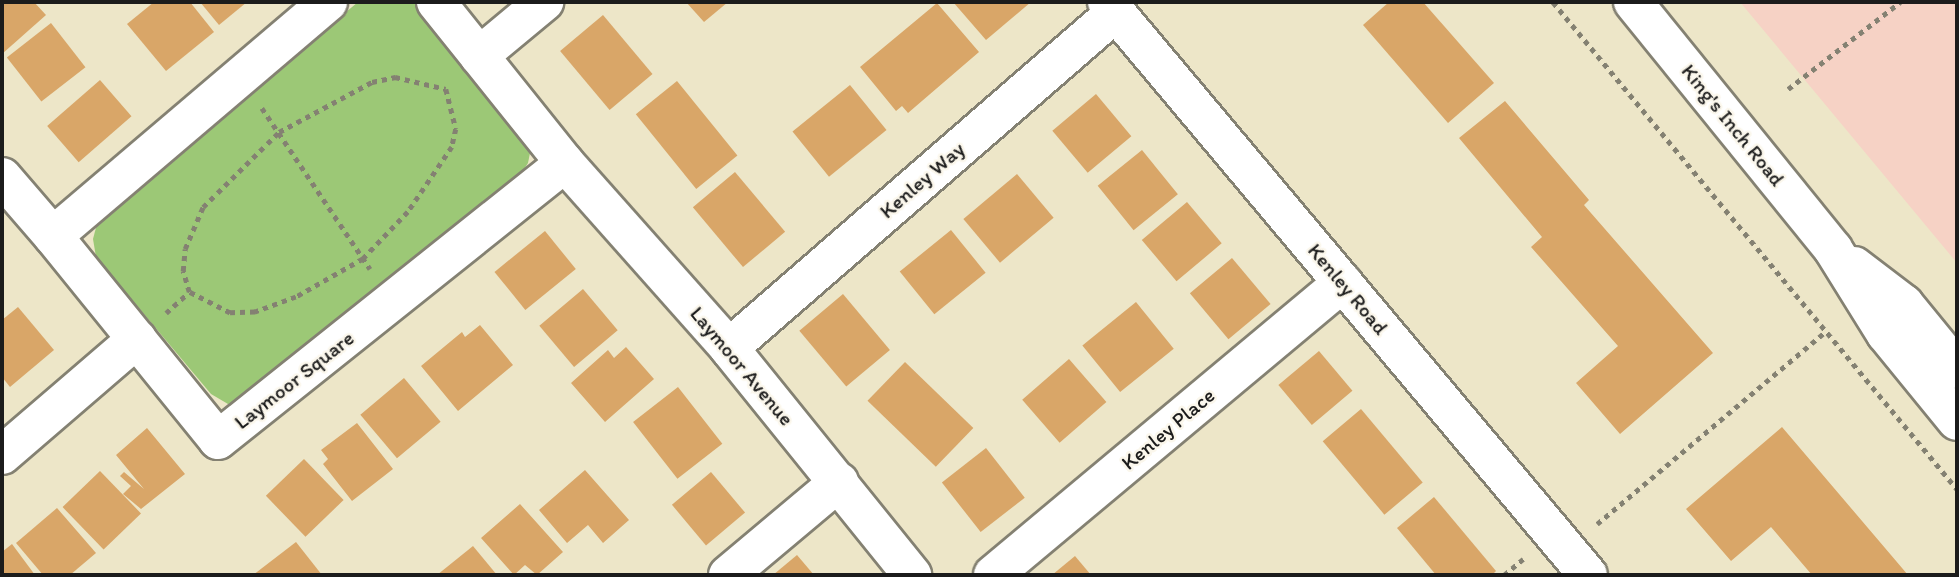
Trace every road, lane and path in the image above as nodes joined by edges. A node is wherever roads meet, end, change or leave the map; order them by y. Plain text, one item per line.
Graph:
1 (328, 2) edge
2 (436, 2) edge
3 (544, 2) edge
4 (1553, 2) edge
5 (1633, 2) edge
6 (1900, 2) edge
7 (1111, 7) edge
8 (479, 56) junction
9 (240, 75) junction
10 (1788, 89) dead end
11 (279, 132) junction
12 (565, 163) junction
13 (2, 177) edge
14 (53, 236) junction
15 (1833, 249) junction
16 (363, 258) junction
17 (1343, 282) junction
18 (189, 292) junction
19 (394, 302) junction
20 (1826, 331) junction
21 (136, 339) junction
22 (729, 348) junction
23 (1957, 369) edge
24 (1957, 421) edge
25 (2, 455) edge
26 (839, 482) junction
27 (1957, 489) edge
28 (1578, 562) edge
29 (728, 575) edge
30 (912, 575) edge
31 (993, 575) edge

1 - 9 street
2 - 8 street
3 - 8 street
4 - 20 path
5 - 15 street, King's Inch Road
6 - 10 path
7 - 17 street, Kenley Road
7 - 22 street, Kenley Way
8 - 12 street
9 - 11 path
9 - 14 street
11 - 16 path
11 - 16 path
11 - 18 path
12 - 19 street, Laymoor Square
12 - 22 street, Laymoor Avenue
13 - 14 street, Laymoor Square
14 - 21 street, Laymoor Square
15 - 23 street, King's Inch Road
15 - 24 street, King's Inch Road
16 - 18 path
16 - 19 path
17 - 28 street, Kenley Road
17 - 31 street, Kenley Place
18 - 21 path
19 - 21 street, Laymoor Square
20 - 27 path
20 - 28 path
21 - 25 street
22 - 26 street, Laymoor Avenue
26 - 29 street
26 - 30 street, Laymoor Avenue

